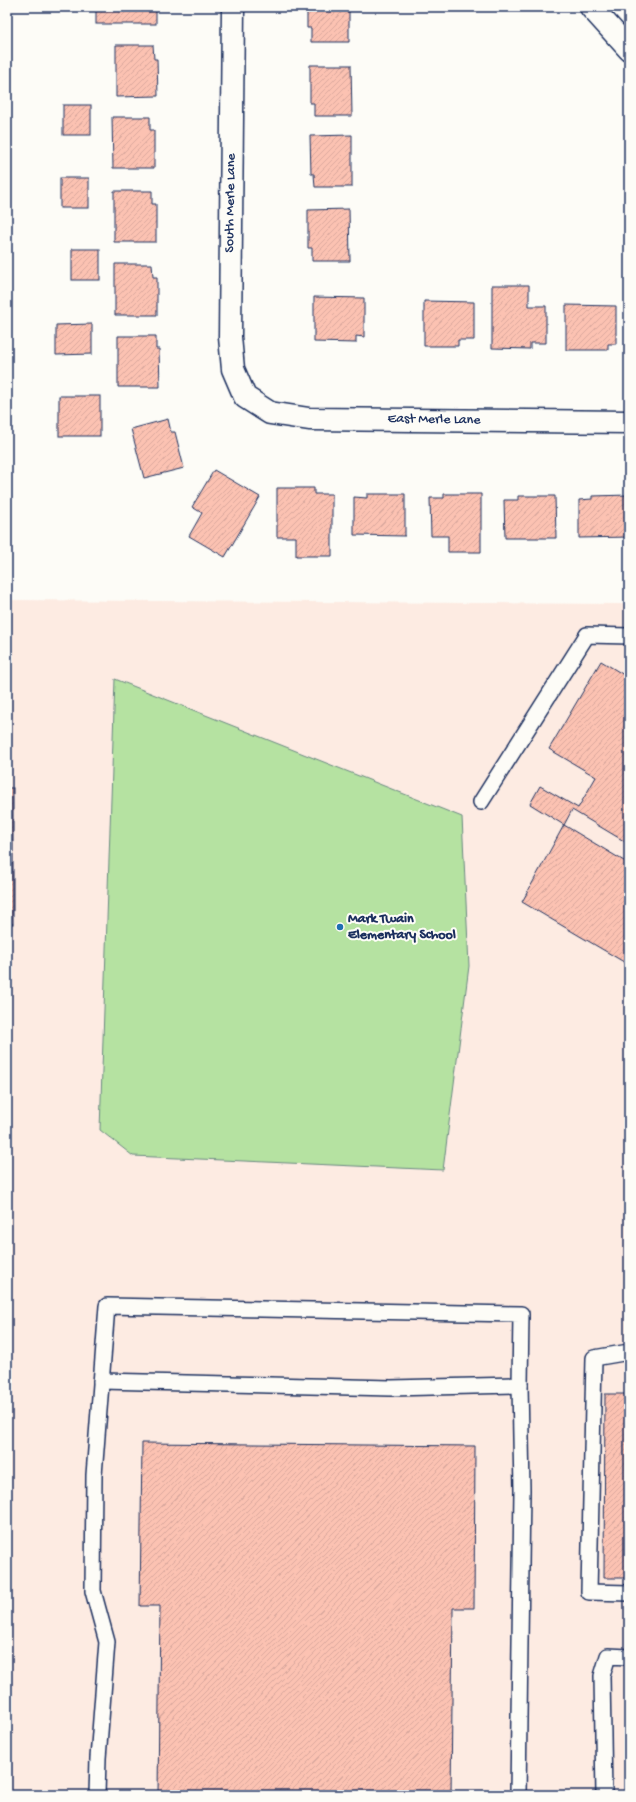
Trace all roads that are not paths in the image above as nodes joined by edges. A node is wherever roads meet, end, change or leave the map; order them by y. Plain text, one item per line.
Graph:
1 (233, 7) edge
2 (590, 7) edge
3 (629, 49) edge
4 (245, 397) joint
5 (629, 422) edge
6 (629, 636) edge
7 (481, 802) dead end
8 (629, 1352) edge
9 (101, 1381) junction
10 (520, 1386) junction
11 (629, 1593) edge
12 (629, 1657) edge
13 (97, 1795) edge
14 (518, 1795) edge
15 (604, 1795) edge

1 - 4 street, South Merle Lane
2 - 3 street
4 - 5 street, East Merle Lane
6 - 7 lane
8 - 11 lane
9 - 10 lane
9 - 10 lane
9 - 13 lane
10 - 14 lane
12 - 15 lane

